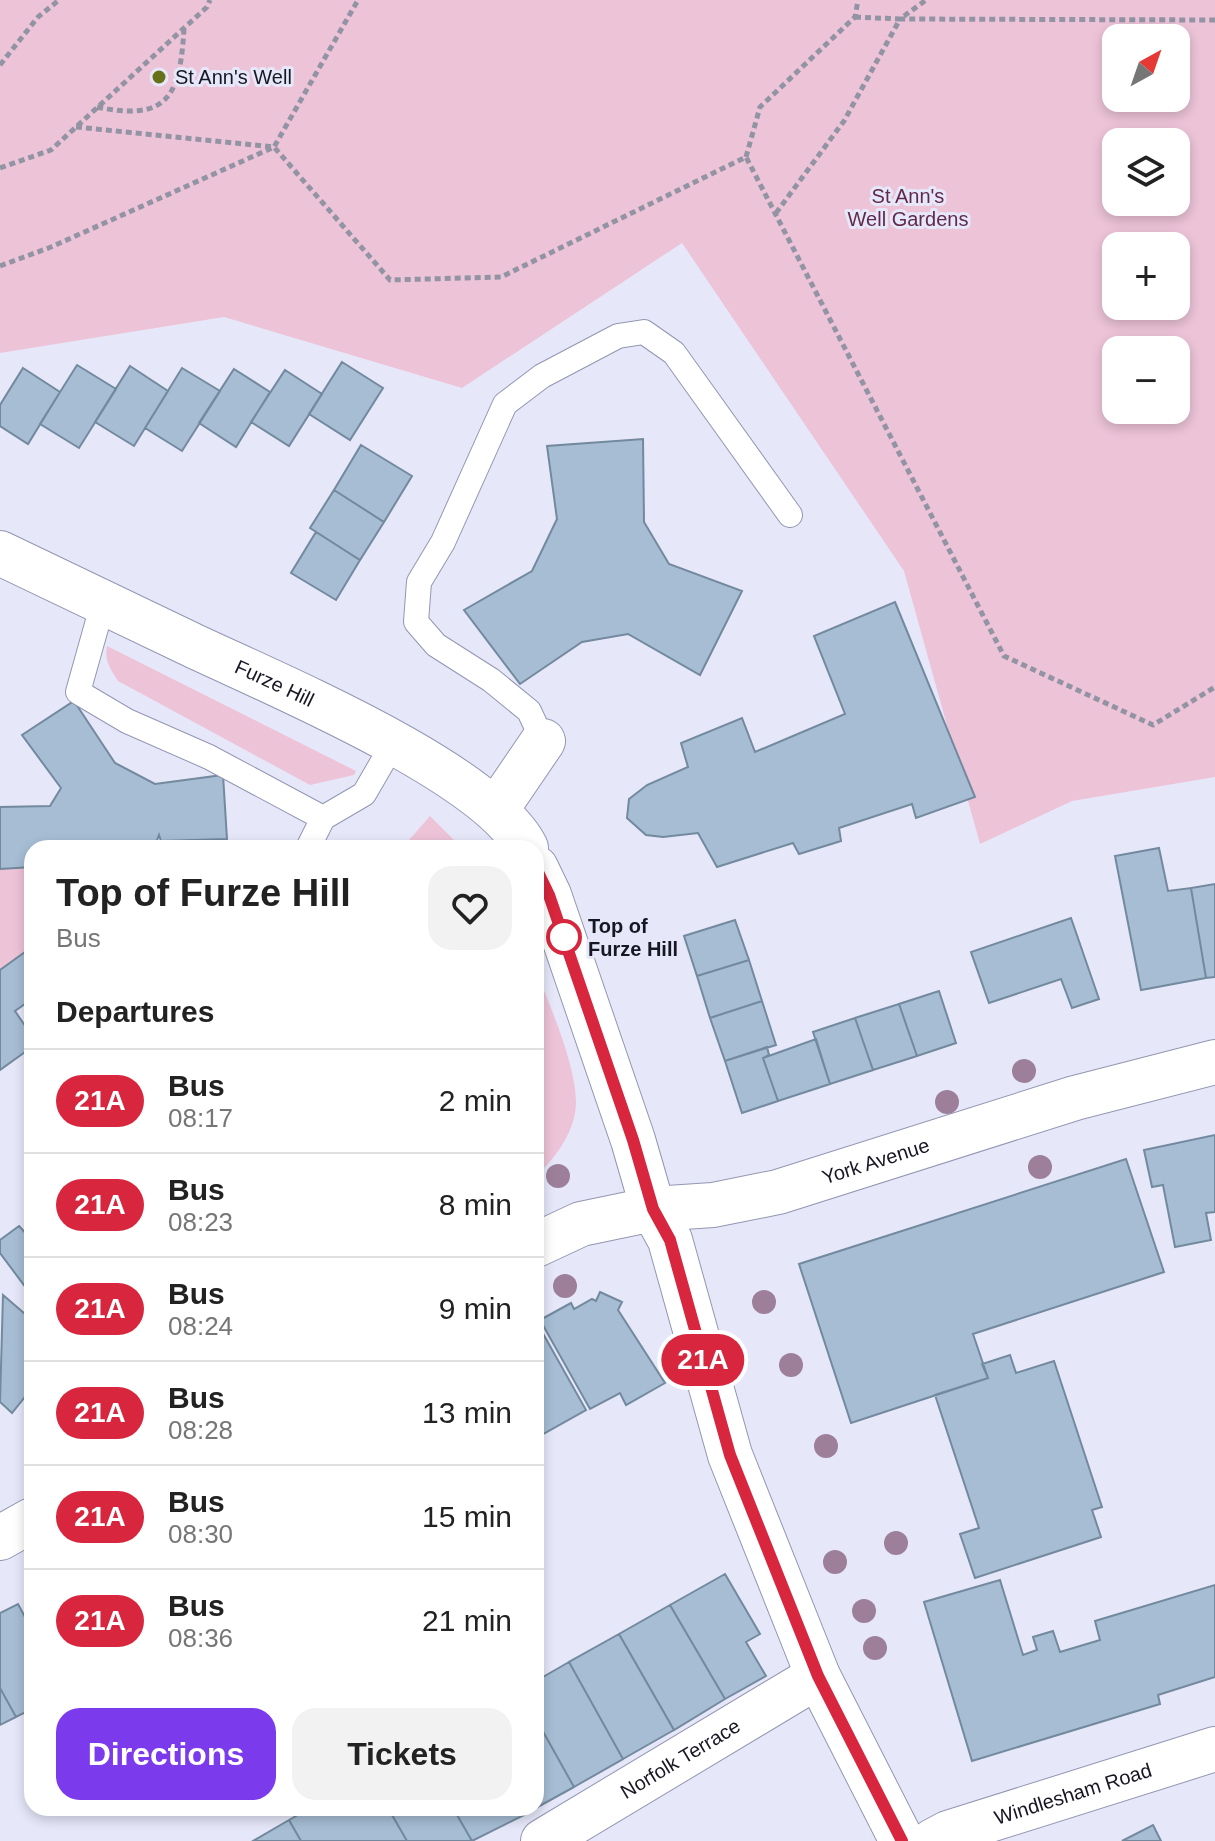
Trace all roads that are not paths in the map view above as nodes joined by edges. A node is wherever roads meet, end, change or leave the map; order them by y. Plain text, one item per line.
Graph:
1 (790, 515) dead end
2 (0, 553) edge
3 (103, 603) junction
4 (543, 741) joint
5 (393, 744) junction
6 (496, 810) junction
7 (323, 818) junction
8 (312, 840) edge
9 (520, 840) edge
10 (544, 885) edge
11 (1215, 1062) edge
12 (653, 1209) junction
13 (544, 1241) edge
14 (24, 1524) edge
15 (0, 1538) edge
16 (818, 1676) junction
17 (1215, 1749) edge
18 (543, 1841) edge
19 (902, 1841) edge
20 (933, 1841) edge

1 - 4 lane
2 - 3 street, Furze Hill
3 - 5 street, Furze Hill
3 - 7 lane
4 - 6 street
5 - 6 street, Furze Hill
5 - 7 lane
6 - 9 street, Furze Hill
7 - 8 lane
10 - 12 street
11 - 12 street, York Avenue
12 - 13 street, York Avenue
12 - 16 street
14 - 15 street
16 - 18 street, Norfolk Terrace
16 - 19 street
17 - 20 street, Windlesham Road

